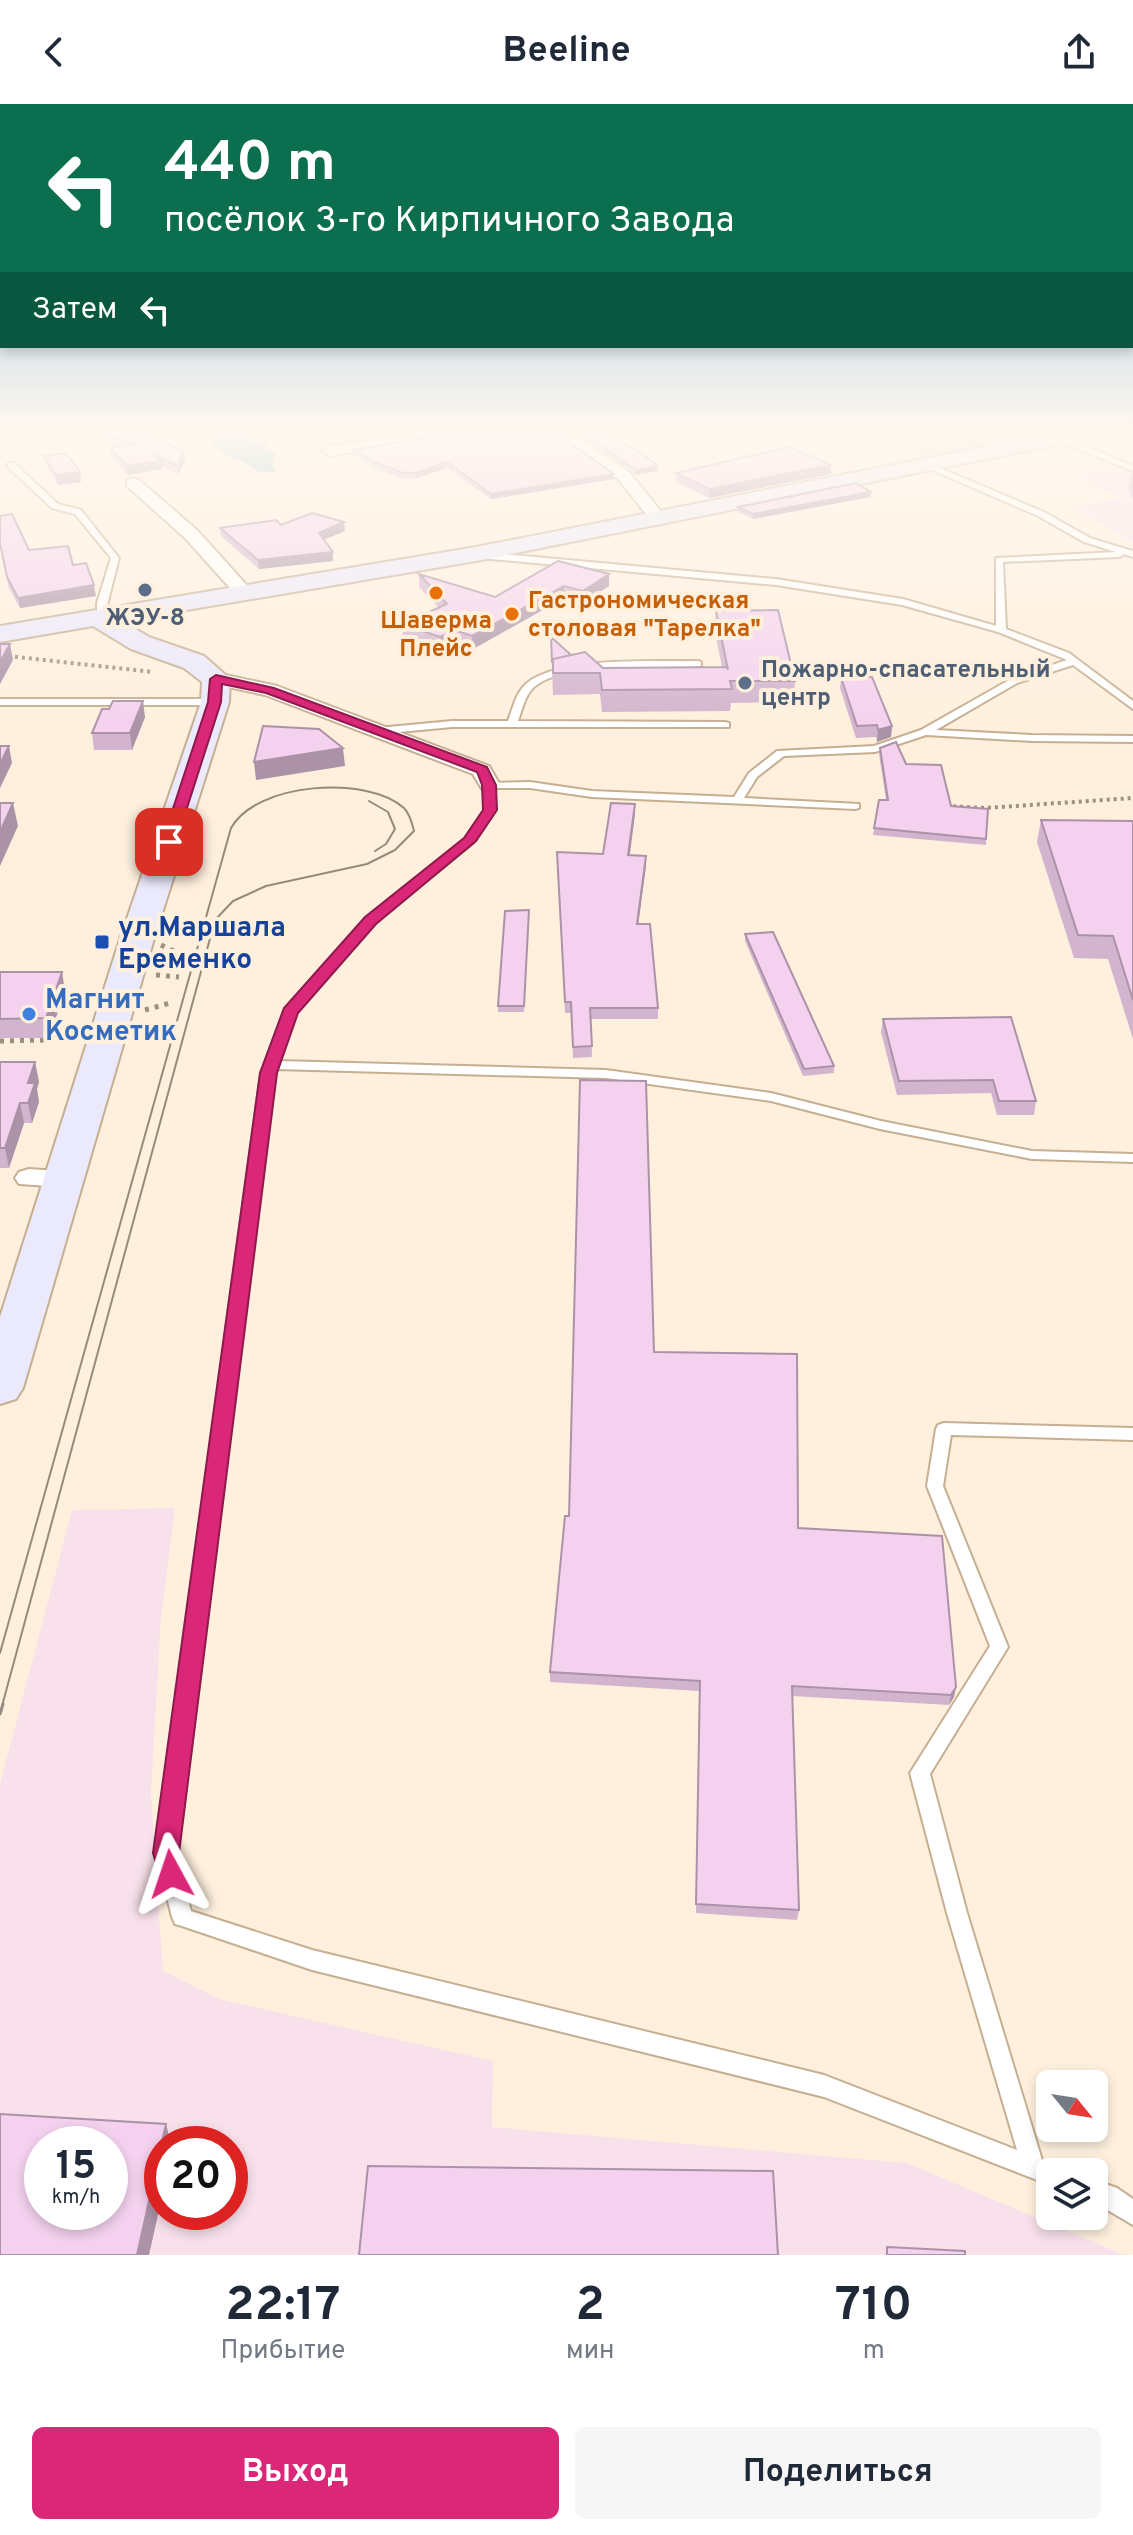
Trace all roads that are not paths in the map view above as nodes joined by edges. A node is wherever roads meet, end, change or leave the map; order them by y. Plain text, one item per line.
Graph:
1 (92, 529) edge
2 (186, 529) edge
3 (596, 529) edge
4 (1068, 529) edge
5 (476, 554) junction
6 (245, 594) junction
7 (100, 619) junction
8 (1001, 630) junction
9 (0, 634) edge
10 (1075, 661) junction
11 (698, 664) edge
12 (215, 690) junction
13 (0, 702) edge
14 (1133, 706) edge
15 (512, 725) junction
16 (725, 725) dead end
17 (378, 731) junction
18 (925, 732) junction
19 (1133, 739) edge
20 (489, 785) junction
21 (737, 801) junction
22 (855, 806) dead end
23 (271, 1065) junction
24 (1133, 1158) edge
25 (29, 1178) dead end
26 (64, 1178) junction
27 (0, 1388) edge
28 (1133, 1434) edge
29 (1038, 2158) edge
30 (1036, 2168) edge
31 (1108, 2196) edge
32 (1133, 2213) edge

1 - 7 lane
2 - 6 street
3 - 5 main road
4 - 8 lane
5 - 6 main road
5 - 8 lane
6 - 7 main road
7 - 9 main road
7 - 12 main road
8 - 10 lane
10 - 14 lane
10 - 18 lane
11 - 15 lane
12 - 13 lane
12 - 17 street
12 - 26 main road
15 - 16 lane
15 - 17 lane
17 - 20 street
18 - 19 lane
18 - 21 lane
20 - 21 lane
20 - 23 lane
21 - 22 lane
23 - 24 lane
23 - 30 lane
25 - 26 street
26 - 27 main road
28 - 29 lane
31 - 32 lane

